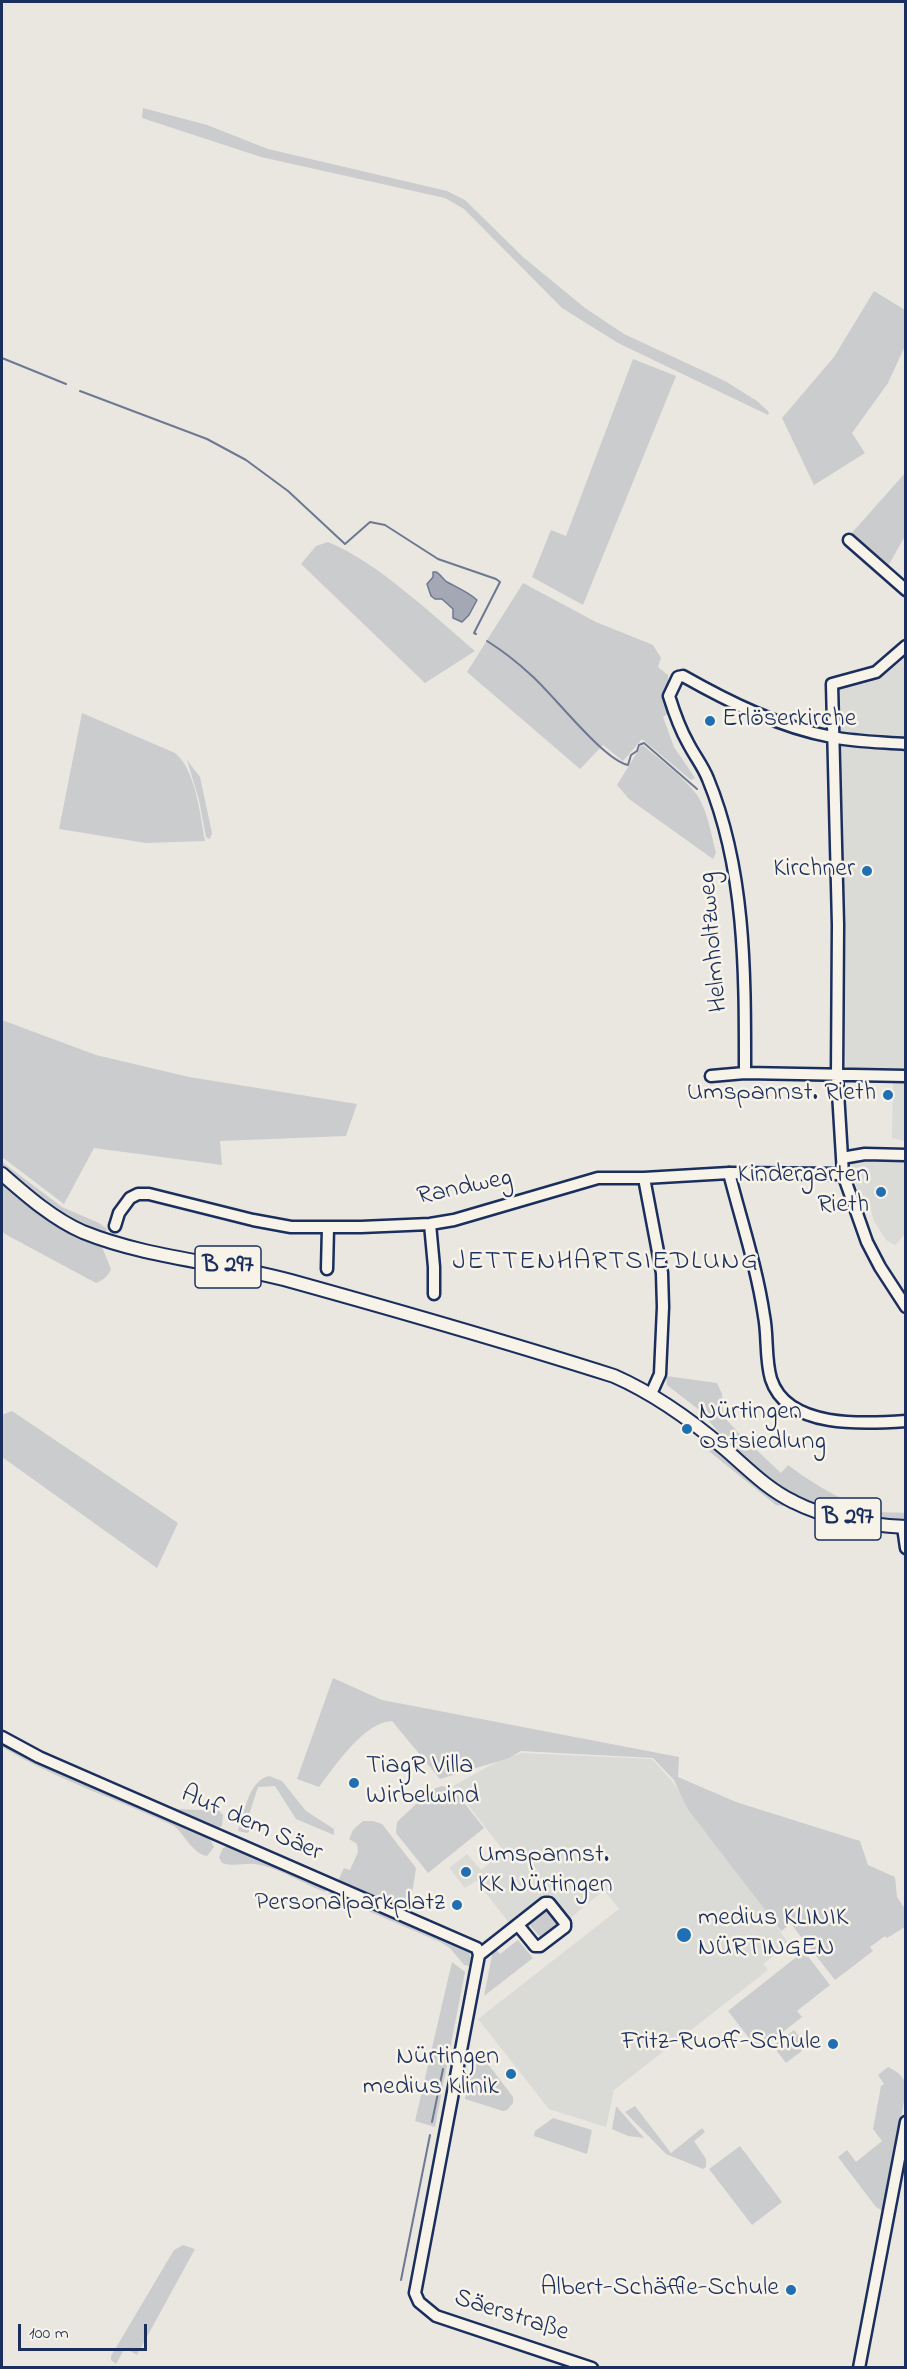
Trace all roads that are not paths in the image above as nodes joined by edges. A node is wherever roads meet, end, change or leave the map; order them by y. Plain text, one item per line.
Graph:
1 (849, 540) dead end
2 (906, 590) edge
3 (906, 646) edge
4 (832, 737) junction
5 (906, 744) edge
6 (745, 1073) junction
7 (711, 1076) dead end
8 (837, 1076) junction
9 (906, 1076) edge
10 (906, 1155) edge
11 (842, 1158) junction
12 (729, 1173) junction
13 (2, 1174) edge
14 (843, 1174) junction
15 (644, 1178) junction
16 (430, 1224) junction
17 (115, 1226) dead end
18 (328, 1228) junction
19 (327, 1269) dead end
20 (434, 1294) dead end
21 (906, 1307) edge
22 (651, 1394) junction
23 (906, 1421) edge
24 (904, 1527) edge
25 (906, 1548) edge
26 (2, 1737) edge
27 (518, 1925) dead end
28 (479, 1955) junction
29 (906, 2122) edge
30 (592, 2367) edge
31 (859, 2367) edge

1 - 2 street
3 - 4 street
4 - 5 street
4 - 6 street, Helmholtzweg
4 - 8 street
6 - 7 street
6 - 8 street
8 - 9 street
8 - 11 street
10 - 11 street
11 - 14 street
12 - 14 street, Randweg
12 - 15 street, Randweg
12 - 23 street
13 - 22 main road, B 297
14 - 21 street
15 - 16 street, Randweg
15 - 22 street
16 - 18 street, Randweg
16 - 20 street
17 - 18 street, Randweg
18 - 19 street
22 - 24 main road, B 297
24 - 25 street
26 - 28 street, Auf dem Säer
27 - 28 street
28 - 30 street, Säerstraße
29 - 31 street

